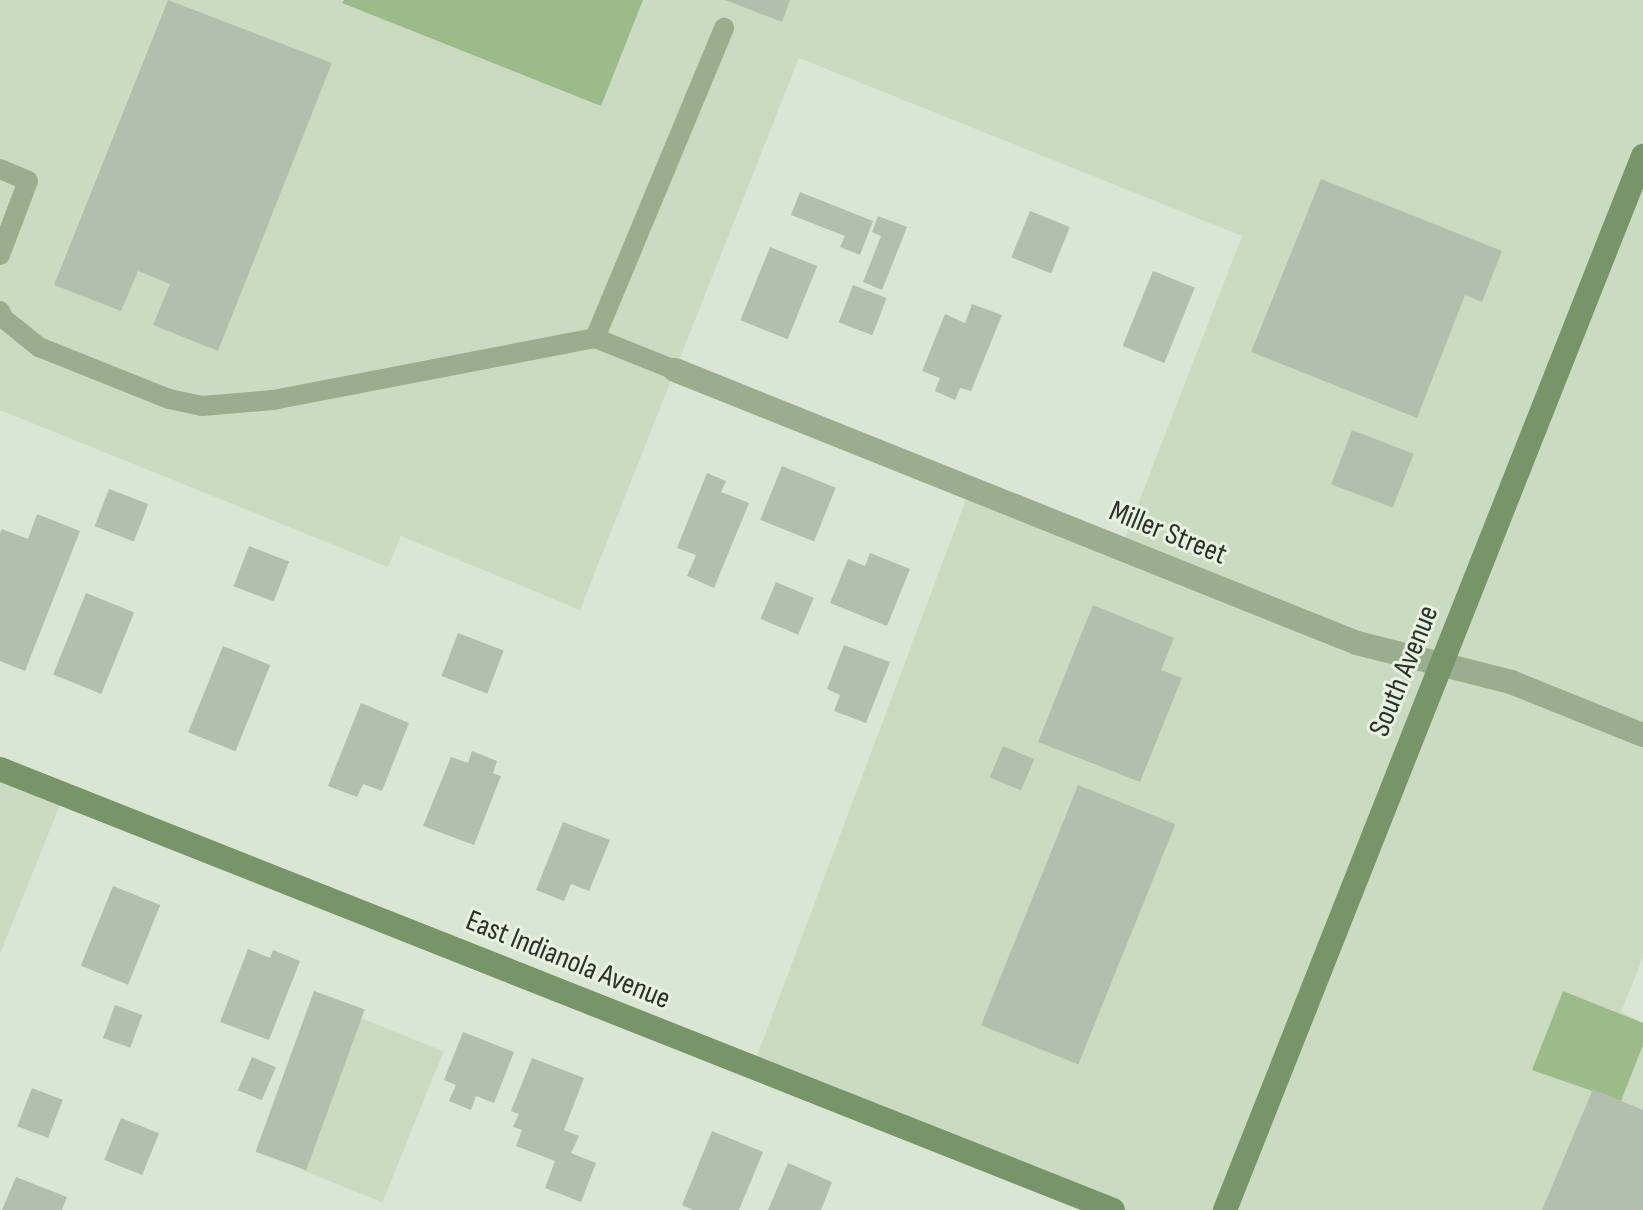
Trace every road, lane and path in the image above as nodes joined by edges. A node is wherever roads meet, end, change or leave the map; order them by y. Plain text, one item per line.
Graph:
1 (724, 28) dead end
2 (1643, 156) edge
3 (0, 169) edge
4 (0, 255) edge
5 (0, 311) edge
6 (595, 338) junction
7 (675, 370) joint
8 (1441, 666) junction
9 (1643, 735) edge
10 (0, 769) edge
11 (1113, 1210) edge
12 (1225, 1210) edge

1 - 6 lane
2 - 8 street, South Avenue
3 - 4 lane
5 - 6 lane
6 - 7 lane
7 - 8 street, Miller Street
8 - 9 street, Miller Street
8 - 12 street, South Avenue
10 - 11 street, East Indianola Avenue

